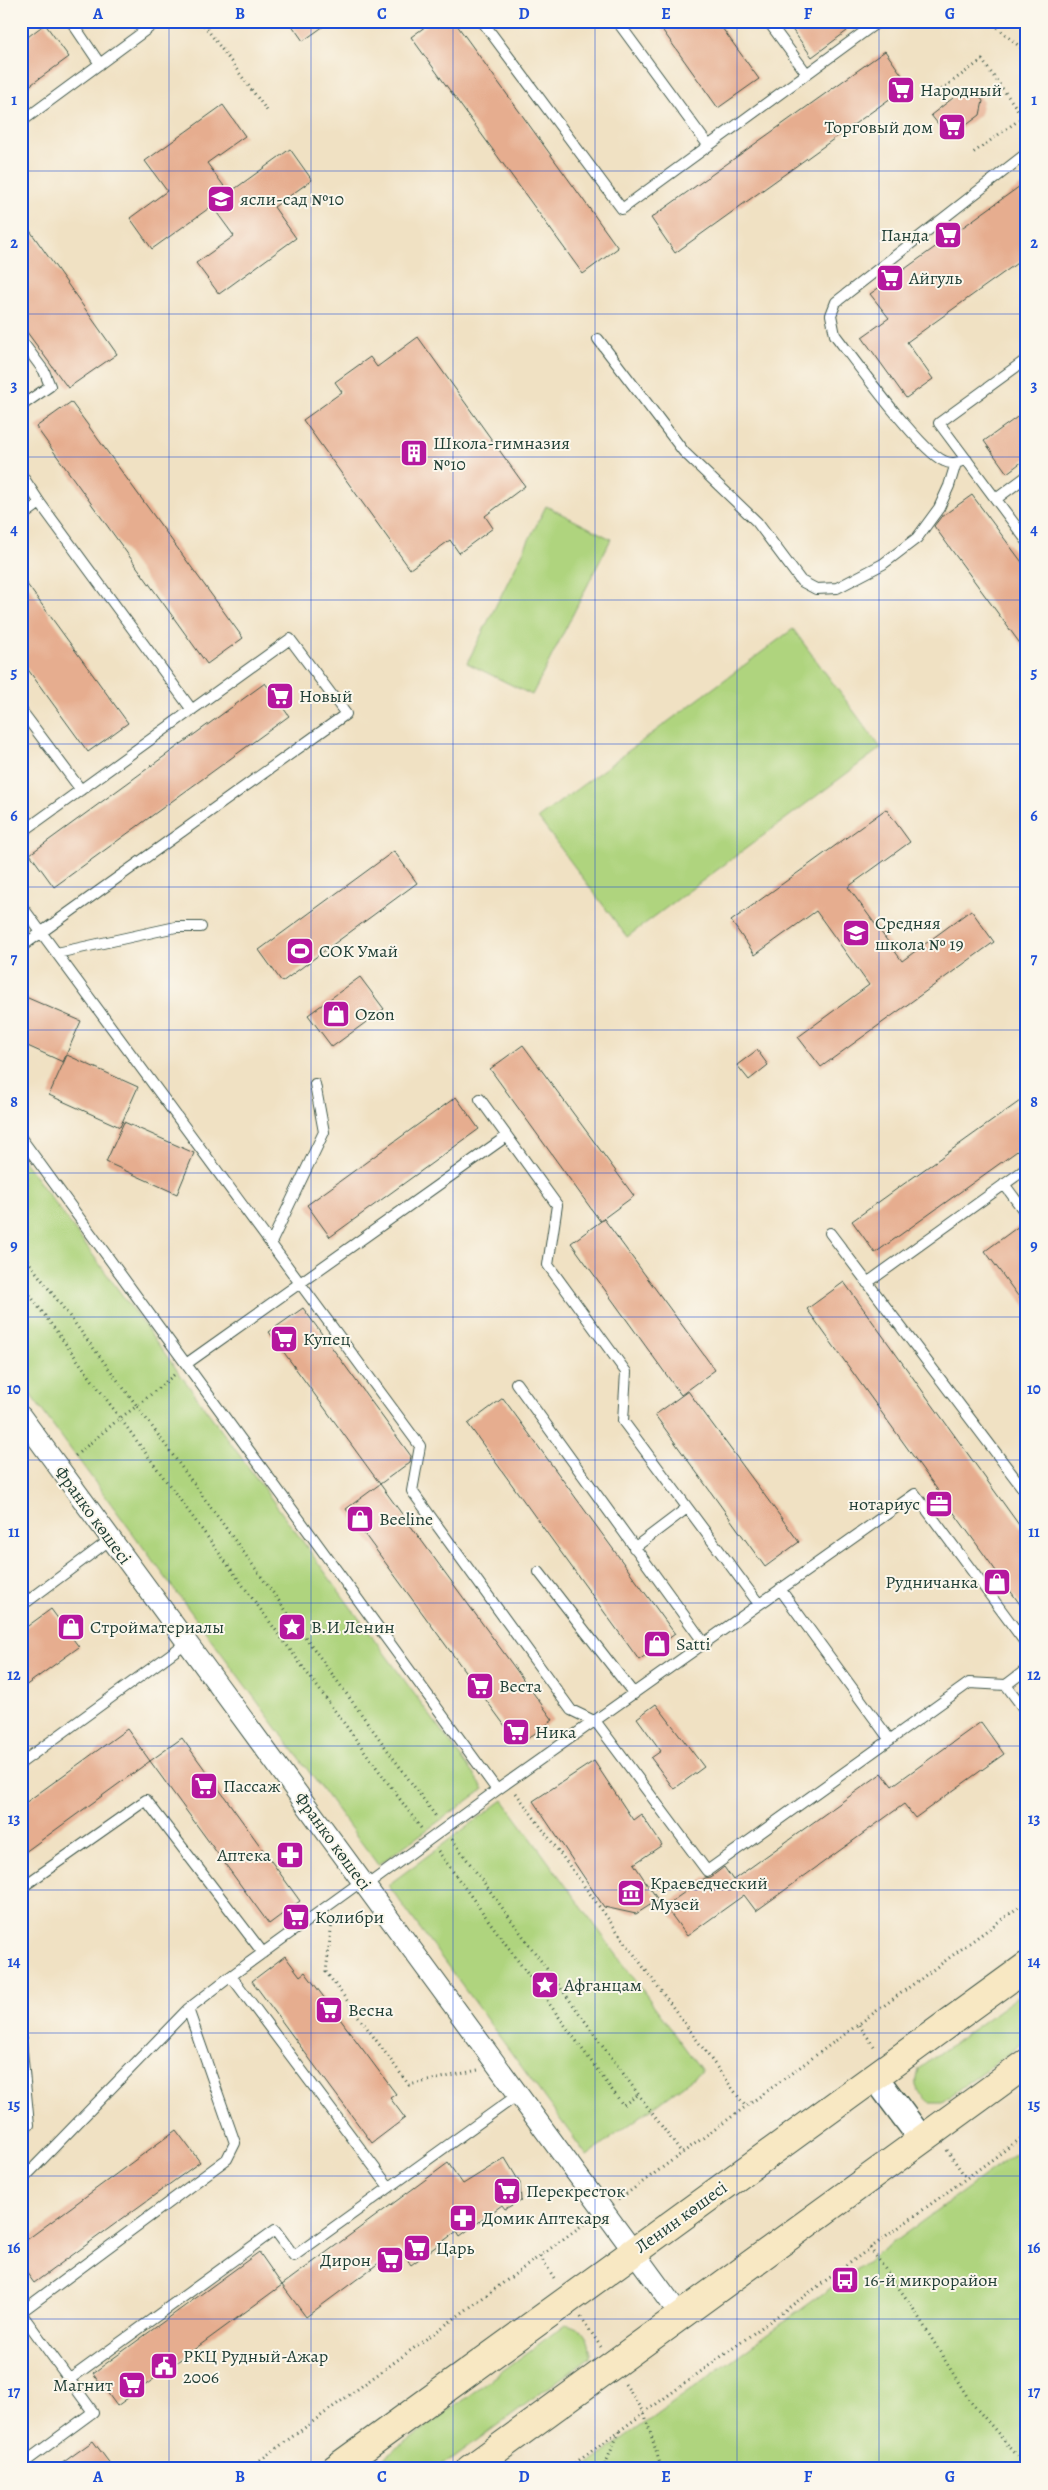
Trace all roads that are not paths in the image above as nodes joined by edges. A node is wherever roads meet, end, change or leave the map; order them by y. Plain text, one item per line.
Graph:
1 (71, 21) edge
2 (158, 21) edge
3 (482, 21) edge
4 (617, 21) edge
5 (768, 21) edge
6 (878, 21) edge
7 (100, 64) junction
8 (806, 74) junction
9 (21, 122) edge
10 (708, 145) junction
11 (1027, 153) edge
12 (21, 340) edge
13 (598, 340) dead end
14 (1027, 359) edge
15 (21, 406) edge
16 (967, 460) junction
17 (956, 463) junction
18 (21, 474) edge
19 (1027, 476) edge
20 (996, 499) junction
21 (40, 503) junction
22 (21, 517) edge
23 (1027, 541) edge
24 (21, 710) edge
25 (192, 710) junction
26 (81, 790) junction
27 (21, 834) edge
28 (21, 905) edge
29 (201, 927) dead end
30 (42, 932) junction
31 (21, 947) edge
32 (57, 953) junction
33 (315, 1084) dead end
34 (480, 1099) dead end
35 (507, 1136) junction
36 (21, 1138) edge
37 (1027, 1168) edge
38 (1004, 1184) junction
39 (1027, 1215) edge
40 (830, 1233) dead end
41 (271, 1243) junction
42 (299, 1282) junction
43 (867, 1283) junction
44 (186, 1364) junction
45 (516, 1383) dead end
46 (21, 1416) edge
47 (1027, 1494) edge
48 (687, 1508) junction
49 (111, 1539) junction
50 (634, 1548) junction
51 (539, 1572) dead end
52 (780, 1589) junction
53 (21, 1591) edge
54 (759, 1604) junction
55 (186, 1643) junction
56 (704, 1643) junction
57 (1027, 1645) edge
58 (1027, 1669) edge
59 (1006, 1684) junction
60 (634, 1694) junction
61 (1027, 1712) edge
62 (596, 1722) junction
63 (890, 1740) junction
64 (21, 1762) edge
65 (497, 1790) junction
66 (364, 1884) junction
67 (21, 1888) edge
68 (263, 1953) junction
69 (1027, 1966) edge
70 (232, 1976) junction
71 (188, 2009) junction
72 (21, 2040) edge
73 (1027, 2063) edge
74 (875, 2077) junction
75 (519, 2094) junction
76 (21, 2126) edge
77 (922, 2140) junction
78 (21, 2181) edge
79 (389, 2187) junction
80 (633, 2251) junction
81 (21, 2312) edge
82 (680, 2315) junction
83 (70, 2379) junction
84 (23, 2466) edge
85 (335, 2469) edge
86 (470, 2469) edge

1 - 7 lane
2 - 7 lane
3 - 10 lane
4 - 10 lane
5 - 8 lane
6 - 8 lane
7 - 9 lane
8 - 10 lane
11 - 17 lane
12 - 15 lane
13 - 17 lane
14 - 16 lane
16 - 17 lane
16 - 20 lane
18 - 21 lane
19 - 20 lane
20 - 23 lane
21 - 22 lane
21 - 25 lane
24 - 26 lane
25 - 26 lane
25 - 30 lane
26 - 27 lane
28 - 30 lane
29 - 32 lane
30 - 31 lane
30 - 32 lane
32 - 41 lane
33 - 41 lane
34 - 35 lane
35 - 42 lane
35 - 48 lane
36 - 44 lane
37 - 38 lane
38 - 39 lane
38 - 43 lane
40 - 43 lane
41 - 42 lane
42 - 44 lane
42 - 62 lane
43 - 47 lane
44 - 65 lane
45 - 50 lane
46 - 49 street, Франко көшесі
48 - 50 lane
48 - 54 lane
49 - 53 lane
49 - 55 street, Франко көшесі
50 - 56 lane
51 - 60 lane
52 - 54 lane
52 - 57 lane
52 - 63 lane
54 - 56 lane
55 - 64 lane
55 - 66 street, Франко көшесі
56 - 60 lane
58 - 59 lane
59 - 61 lane
59 - 63 lane
60 - 62 lane
62 - 63 lane
62 - 65 lane
65 - 66 lane
66 - 68 lane
66 - 75 street, Франко көшесі
67 - 68 lane
68 - 70 lane
69 - 74 main road, Ленин көшесі
70 - 71 lane
70 - 79 lane
71 - 78 lane
71 - 81 lane
72 - 76 lane
73 - 77 main road
74 - 77 street
74 - 80 main road, Ленин көшесі
75 - 79 lane
75 - 80 street, Франко көшесі
77 - 82 main road
79 - 83 lane
80 - 82 street, Франко көшесі
80 - 85 main road, Ленин көшесі
81 - 83 lane
82 - 86 main road
83 - 84 lane

